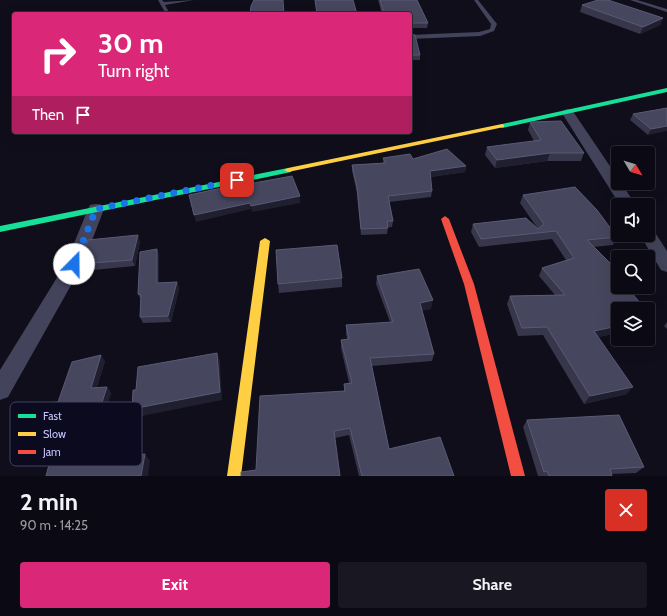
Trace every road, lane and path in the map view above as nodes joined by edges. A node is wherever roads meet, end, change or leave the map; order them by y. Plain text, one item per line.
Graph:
1 (192, 0) edge
2 (476, 0) edge
3 (632, 0) edge
4 (161, 2) edge
5 (667, 11) edge
6 (167, 12) edge
7 (412, 37) edge
8 (666, 91) edge
9 (568, 113) junction
10 (623, 198) edge
11 (96, 209) junction
12 (445, 219) dead end
13 (0, 229) edge
14 (265, 241) dead end
15 (652, 242) edge
16 (667, 265) edge
17 (0, 390) edge
18 (234, 476) edge
19 (518, 476) edge

1 - 4 lane
2 - 7 lane
3 - 5 lane
4 - 6 lane
8 - 9 street
9 - 10 street
9 - 11 street
11 - 13 street
11 - 17 street
12 - 19 street
14 - 18 street
15 - 16 street

